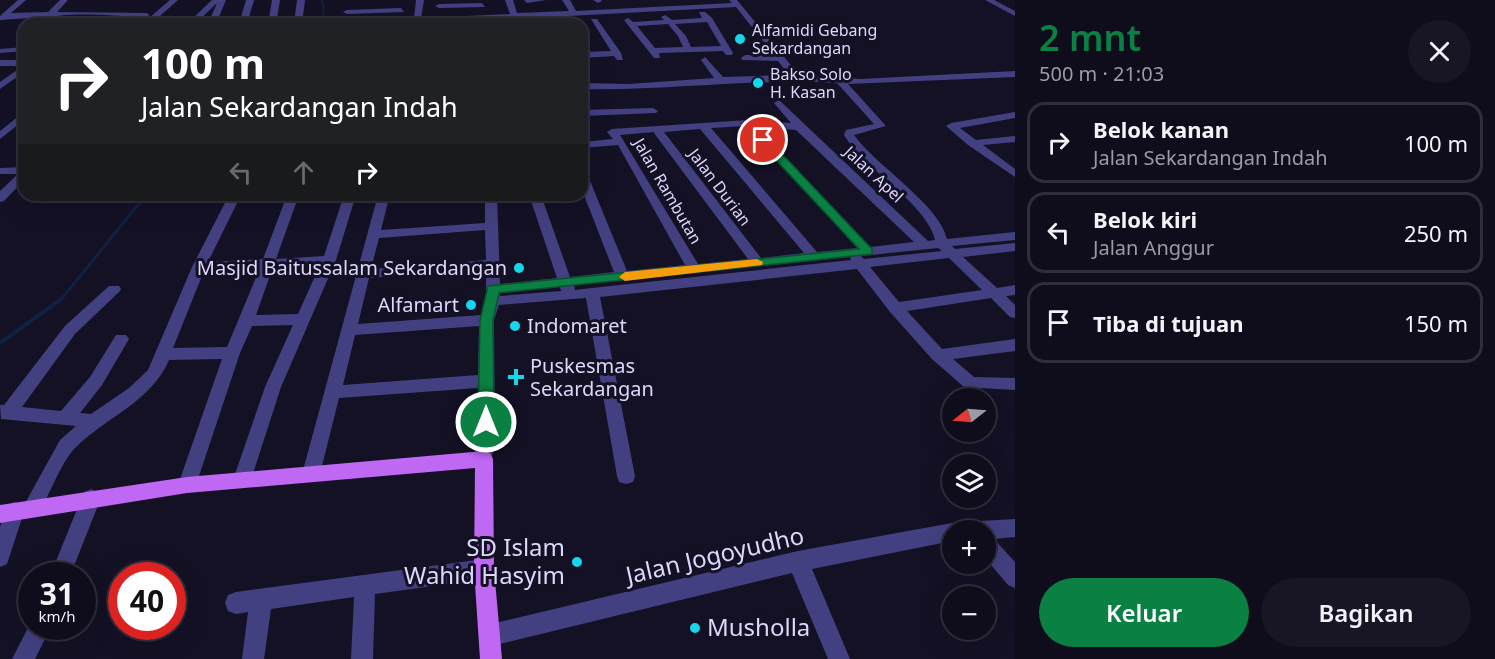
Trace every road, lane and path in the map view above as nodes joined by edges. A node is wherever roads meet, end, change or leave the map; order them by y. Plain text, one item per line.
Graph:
1 (22, 0) edge
2 (64, 0) edge
3 (174, 0) edge
4 (216, 0) edge
5 (222, 0) edge
6 (250, 0) edge
7 (276, 0) edge
8 (301, 0) edge
9 (392, 0) edge
10 (420, 0) edge
11 (509, 0) edge
12 (540, 0) edge
13 (568, 0) edge
14 (989, 0) edge
15 (526, 1) edge
16 (453, 2) edge
17 (735, 2) edge
18 (481, 3) edge
19 (343, 4) dead end
20 (439, 6) dead end
21 (390, 10) junction
22 (401, 10) dead end
23 (698, 10) dead end
24 (575, 11) junction
25 (347, 12) dead end
26 (364, 12) junction
27 (663, 12) edge
28 (50, 14) junction
29 (102, 14) junction
30 (514, 14) junction
31 (1015, 14) edge
32 (557, 16) edge
33 (2, 17) edge
34 (46, 18) edge
35 (96, 18) edge
36 (134, 18) edge
37 (148, 18) edge
38 (197, 18) edge
39 (214, 18) edge
40 (245, 18) edge
41 (273, 18) edge
42 (299, 18) edge
43 (364, 18) edge
44 (418, 18) edge
45 (490, 18) edge
46 (710, 23) junction
47 (594, 24) dead end
48 (18, 49) edge
49 (688, 49) junction
50 (0, 51) edge
51 (588, 55) edge
52 (745, 58) dead end
53 (780, 58) junction
54 (705, 60) dead end
55 (0, 63) edge
56 (18, 63) edge
57 (18, 72) edge
58 (1015, 74) edge
59 (794, 76) junction
60 (720, 80) junction
61 (841, 82) junction
62 (0, 86) edge
63 (588, 87) edge
64 (644, 99) junction
65 (779, 103) dead end
66 (588, 112) edge
67 (1015, 115) edge
68 (18, 120) edge
69 (748, 123) junction
70 (704, 127) junction
71 (799, 127) junction
72 (661, 130) junction
73 (18, 131) edge
74 (0, 136) edge
75 (1015, 139) edge
76 (621, 142) junction
77 (972, 142) junction
78 (588, 145) edge
79 (0, 146) edge
80 (1012, 170) edge
81 (0, 171) edge
82 (18, 172) edge
83 (18, 178) edge
84 (588, 192) edge
85 (0, 198) edge
86 (232, 201) edge
87 (291, 201) edge
88 (348, 201) edge
89 (383, 201) edge
90 (491, 201) edge
91 (537, 201) edge
92 (492, 226) junction
93 (374, 234) junction
94 (1015, 236) edge
95 (926, 246) junction
96 (1015, 247) edge
97 (946, 249) junction
98 (814, 257) junction
99 (860, 257) junction
100 (329, 260) junction
101 (268, 262) junction
102 (757, 262) junction
103 (493, 264) junction
104 (199, 267) junction
105 (706, 272) junction
106 (364, 274) junction
107 (623, 277) junction
108 (114, 289) dead end
109 (568, 289) junction
110 (1015, 290) edge
111 (592, 293) junction
112 (993, 293) junction
113 (493, 295) junction
114 (895, 308) junction
115 (1015, 313) edge
116 (303, 320) junction
117 (487, 320) junction
118 (247, 321) junction
119 (348, 330) junction
120 (121, 339) dead end
121 (1015, 345) edge
122 (232, 353) junction
123 (164, 354) junction
124 (938, 355) junction
125 (486, 381) junction
126 (1015, 384) edge
127 (332, 392) junction
128 (4, 412) edge
129 (66, 417) junction
130 (94, 421) junction
131 (484, 459) junction
132 (311, 474) junction
133 (626, 476) dead end
134 (242, 480) junction
135 (187, 485) junction
136 (91, 498) junction
137 (16, 511) edge
138 (1015, 528) edge
139 (996, 531) edge
140 (942, 534) edge
141 (0, 557) edge
142 (996, 558) edge
143 (798, 561) junction
144 (66, 562) edge
145 (484, 569) junction
146 (1015, 578) edge
147 (365, 585) junction
148 (261, 599) junction
149 (236, 603) dead end
150 (491, 636) junction
151 (33, 640) edge
152 (23, 659) edge
153 (253, 659) edge
154 (362, 659) edge
155 (492, 659) edge
156 (839, 659) edge

1 - 33 street
2 - 28 street
3 - 37 street
4 - 38 street
5 - 39 street
6 - 40 street
7 - 41 street
8 - 42 street
9 - 21 street
10 - 44 street
11 - 30 street
12 - 15 street
13 - 24 street
14 - 31 street
16 - 18 street
16 - 20 street
17 - 27 street
17 - 53 street
18 - 45 street
19 - 26 street
21 - 22 street
21 - 26 street
23 - 46 street
24 - 27 street
24 - 32 street
25 - 26 street
26 - 43 street
27 - 32 street
27 - 46 street
27 - 49 street
27 - 49 street
28 - 29 street
28 - 33 street
28 - 34 street
29 - 35 street
29 - 36 street
30 - 32 street
30 - 45 street
32 - 45 street
46 - 49 street
47 - 51 street
48 - 50 street
52 - 53 street
53 - 59 street
54 - 60 street
55 - 56 street
57 - 62 street
58 - 61 street
59 - 60 street
59 - 61 street
60 - 64 street
61 - 97 street
63 - 64 street
64 - 66 street
64 - 72 street, Jalan Durian
65 - 71 street, Jalan Apel
67 - 77 street
68 - 74 street
69 - 70 street
69 - 71 street
69 - 99 street
70 - 72 street
70 - 98 street
71 - 95 street, Jalan Apel
72 - 76 street, Jalan Rambutan
72 - 102 street, Jalan Durian
73 - 79 street
75 - 77 street
76 - 78 street
76 - 105 street, Jalan Rambutan
77 - 80 street
81 - 82 street
83 - 85 street
84 - 107 street
86 - 104 street
87 - 101 street
88 - 100 street
89 - 93 street
90 - 92 street
91 - 109 street
92 - 93 street
92 - 103 street
93 - 106 street
94 - 97 street
95 - 97 street
95 - 99 street
96 - 97 street
97 - 99 street
97 - 112 street
98 - 99 street
98 - 102 street
99 - 105 street
99 - 114 street
100 - 101 street
100 - 116 street
101 - 104 street
101 - 118 street
102 - 105 street
103 - 106 street
103 - 113 street
104 - 123 street
105 - 107 street
105 - 111 street
106 - 119 street
107 - 109 street
108 - 128 street
109 - 111 street
109 - 113 street
110 - 112 street
111 - 133 street
112 - 114 street
112 - 115 street
113 - 117 street
114 - 124 street
116 - 118 street
116 - 134 street
117 - 119 street
117 - 125 street
118 - 122 street
119 - 127 street
120 - 129 street
121 - 124 street
122 - 123 street
122 - 135 street
123 - 130 street
124 - 126 street
125 - 127 street
125 - 131 street
127 - 132 street
128 - 129 street
129 - 130 street
130 - 137 street
131 - 132 main road
131 - 145 main road
132 - 134 main road
134 - 135 main road
135 - 136 main road
136 - 137 main road
136 - 144 street
137 - 141 street
138 - 139 street
140 - 143 street, Jalan Jogoyudho
142 - 146 street
143 - 150 street, Jalan Jogoyudho
143 - 156 street
145 - 147 street
145 - 150 main road
147 - 148 street
147 - 154 street
148 - 149 street
148 - 153 street
150 - 155 main road
151 - 152 street

